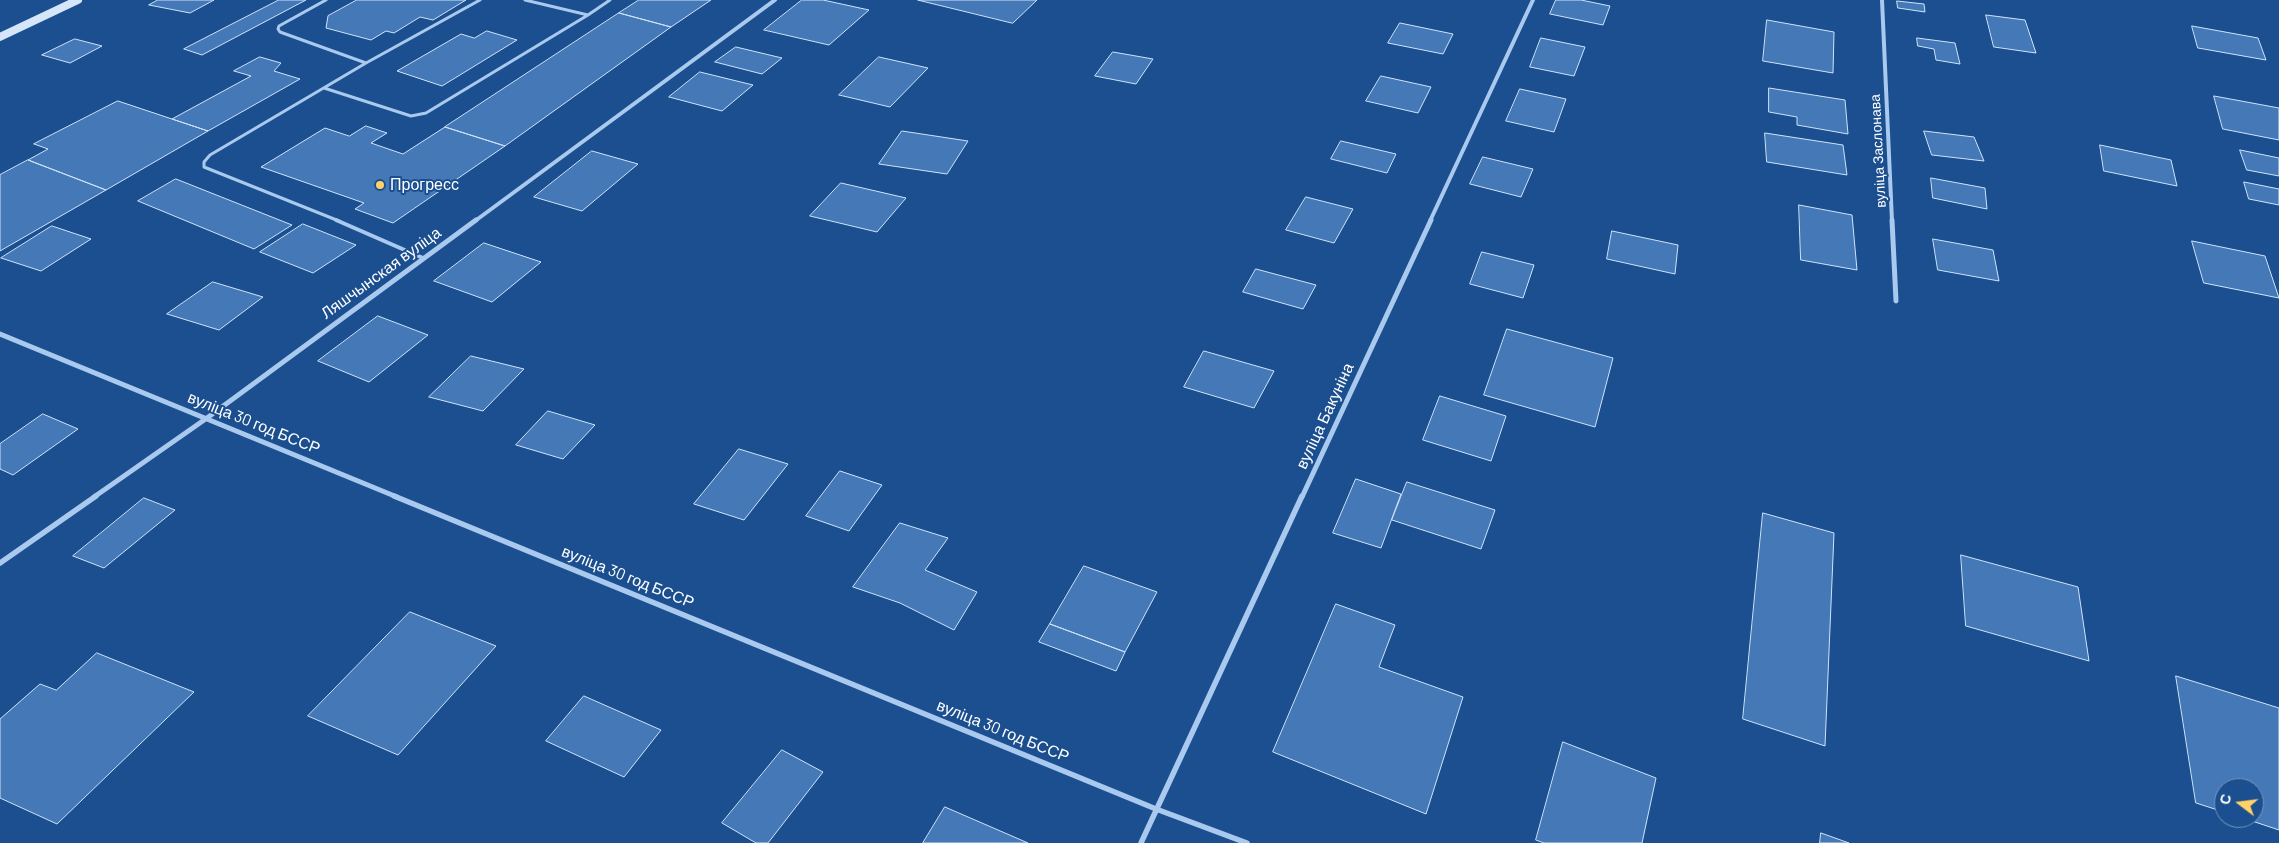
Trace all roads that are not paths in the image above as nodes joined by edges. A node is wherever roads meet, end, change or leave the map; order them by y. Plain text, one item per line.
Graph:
1 (78, 0) edge
2 (326, 0) edge
3 (480, 0) edge
4 (525, 0) edge
5 (610, 0) edge
6 (775, 0) edge
7 (1533, 0) edge
8 (1882, 0) edge
9 (588, 15) junction
10 (0, 37) edge
11 (366, 63) junction
12 (324, 88) junction
13 (423, 258) junction
14 (1896, 301) dead end
15 (0, 334) edge
16 (207, 418) junction
17 (0, 563) edge
18 (1156, 809) junction
19 (1141, 843) edge
20 (1247, 843) edge

1 - 10 main road
2 - 11 lane
3 - 11 lane
4 - 9 lane
5 - 9 lane
6 - 13 street, Ляшчынская вуліца
7 - 18 street, вуліца Бакуніна
8 - 14 street, вуліца Заслонава
9 - 12 lane
11 - 12 lane
12 - 13 lane
13 - 16 street, Ляшчынская вуліца
15 - 16 street, вуліца 30 год БССР
16 - 17 street, Ляшчынская вуліца
16 - 18 street, вуліца 30 год БССР
18 - 19 street, вуліца Бакуніна
18 - 20 street, вуліца 30 год БССР

